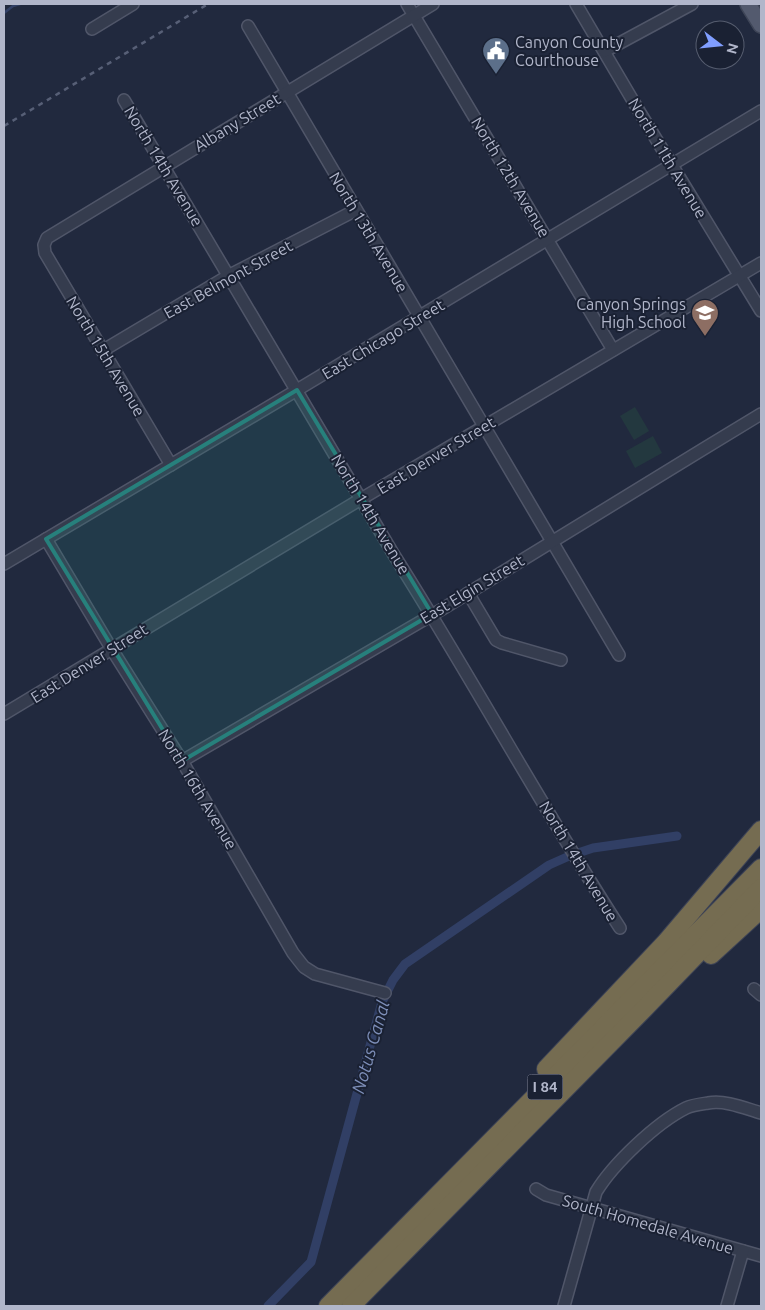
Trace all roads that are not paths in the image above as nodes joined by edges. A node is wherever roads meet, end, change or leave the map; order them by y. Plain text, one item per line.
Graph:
1 (133, 4) edge
2 (407, 4) edge
3 (433, 4) edge
4 (576, 4) edge
5 (692, 4) edge
6 (748, 4) edge
7 (414, 15) junction
8 (761, 25) edge
9 (248, 26) dead end
10 (92, 29) dead end
11 (605, 51) junction
12 (287, 92) junction
13 (124, 100) dead end
14 (761, 111) edge
15 (672, 164) junction
16 (163, 167) junction
17 (356, 210) junction
18 (548, 240) junction
19 (44, 245) joint
20 (761, 263) edge
21 (228, 276) junction
22 (740, 276) junction
23 (761, 311) edge
24 (420, 317) junction
25 (613, 350) junction
26 (102, 351) junction
27 (297, 390) junction
28 (761, 414) edge
29 (484, 426) junction
30 (171, 465) junction
31 (361, 499) junction
32 (46, 539) junction
33 (552, 541) junction
34 (4, 564) edge
35 (468, 593) junction
36 (432, 614) junction
37 (111, 648) junction
38 (619, 655) dead end
39 (561, 660) dead end
40 (7, 713) edge
41 (182, 761) junction
42 (761, 830) edge
43 (761, 868) edge
44 (761, 888) edge
45 (761, 909) edge
46 (620, 928) dead end
47 (384, 993) dead end
48 (641, 1012) junction
49 (761, 1113) edge
50 (536, 1189) dead end
51 (591, 1209) junction
52 (743, 1251) junction
53 (761, 1256) edge
54 (365, 1268) junction
55 (328, 1306) edge
56 (351, 1306) edge
57 (564, 1306) edge
58 (727, 1306) edge

1 - 10 street
2 - 7 street, North 12th Avenue
3 - 7 street, Albany Street
4 - 11 street, North 11th Avenue
5 - 11 street
6 - 8 main road
7 - 12 street, Albany Street
7 - 18 street, North 12th Avenue
9 - 12 street, North 13th Avenue
11 - 15 street, North 11th Avenue
12 - 16 street, Albany Street
12 - 17 street, North 13th Avenue
13 - 16 street, North 14th Avenue
14 - 15 street, East Chicago Street
15 - 18 street, East Chicago Street
15 - 22 street, North 11th Avenue
16 - 19 street, Albany Street
16 - 21 street, North 14th Avenue
17 - 21 street, East Belmont Street
17 - 24 street, North 13th Avenue
18 - 24 street, East Chicago Street
18 - 25 street, North 12th Avenue
19 - 26 street, North 15th Avenue
20 - 22 street, East Denver Street
21 - 26 street, East Belmont Street
21 - 27 street, North 14th Avenue
22 - 23 street, North 11th Avenue
22 - 25 street, East Denver Street
24 - 27 street, East Chicago Street
24 - 29 street, North 13th Avenue
25 - 29 street, East Denver Street
26 - 30 street, North 15th Avenue
27 - 30 street, East Chicago Street
27 - 31 street, North 14th Avenue
28 - 33 street, East Elgin Street
29 - 31 street, East Denver Street
29 - 33 street, North 13th Avenue
30 - 32 street, East Chicago Street
31 - 36 street, North 14th Avenue
31 - 37 street, East Denver Street
32 - 34 street, East Chicago Street
32 - 37 street, North 16th Avenue
33 - 35 street, East Elgin Street
33 - 38 street, North 13th Avenue
35 - 36 street, East Elgin Street
35 - 39 street
36 - 41 street, East Elgin Street
36 - 46 street, North 14th Avenue
37 - 40 street, East Denver Street
37 - 41 street, North 16th Avenue
41 - 47 street, North 16th Avenue
42 - 54 highway
43 - 54 highway, I 84
44 - 48 highway, I 84
45 - 48 highway
48 - 56 highway, I 84
49 - 51 street
50 - 51 street, South Homedale Avenue
51 - 52 street, South Homedale Avenue
51 - 57 street
52 - 53 street, South Homedale Avenue
52 - 58 street
54 - 55 highway, I 84

